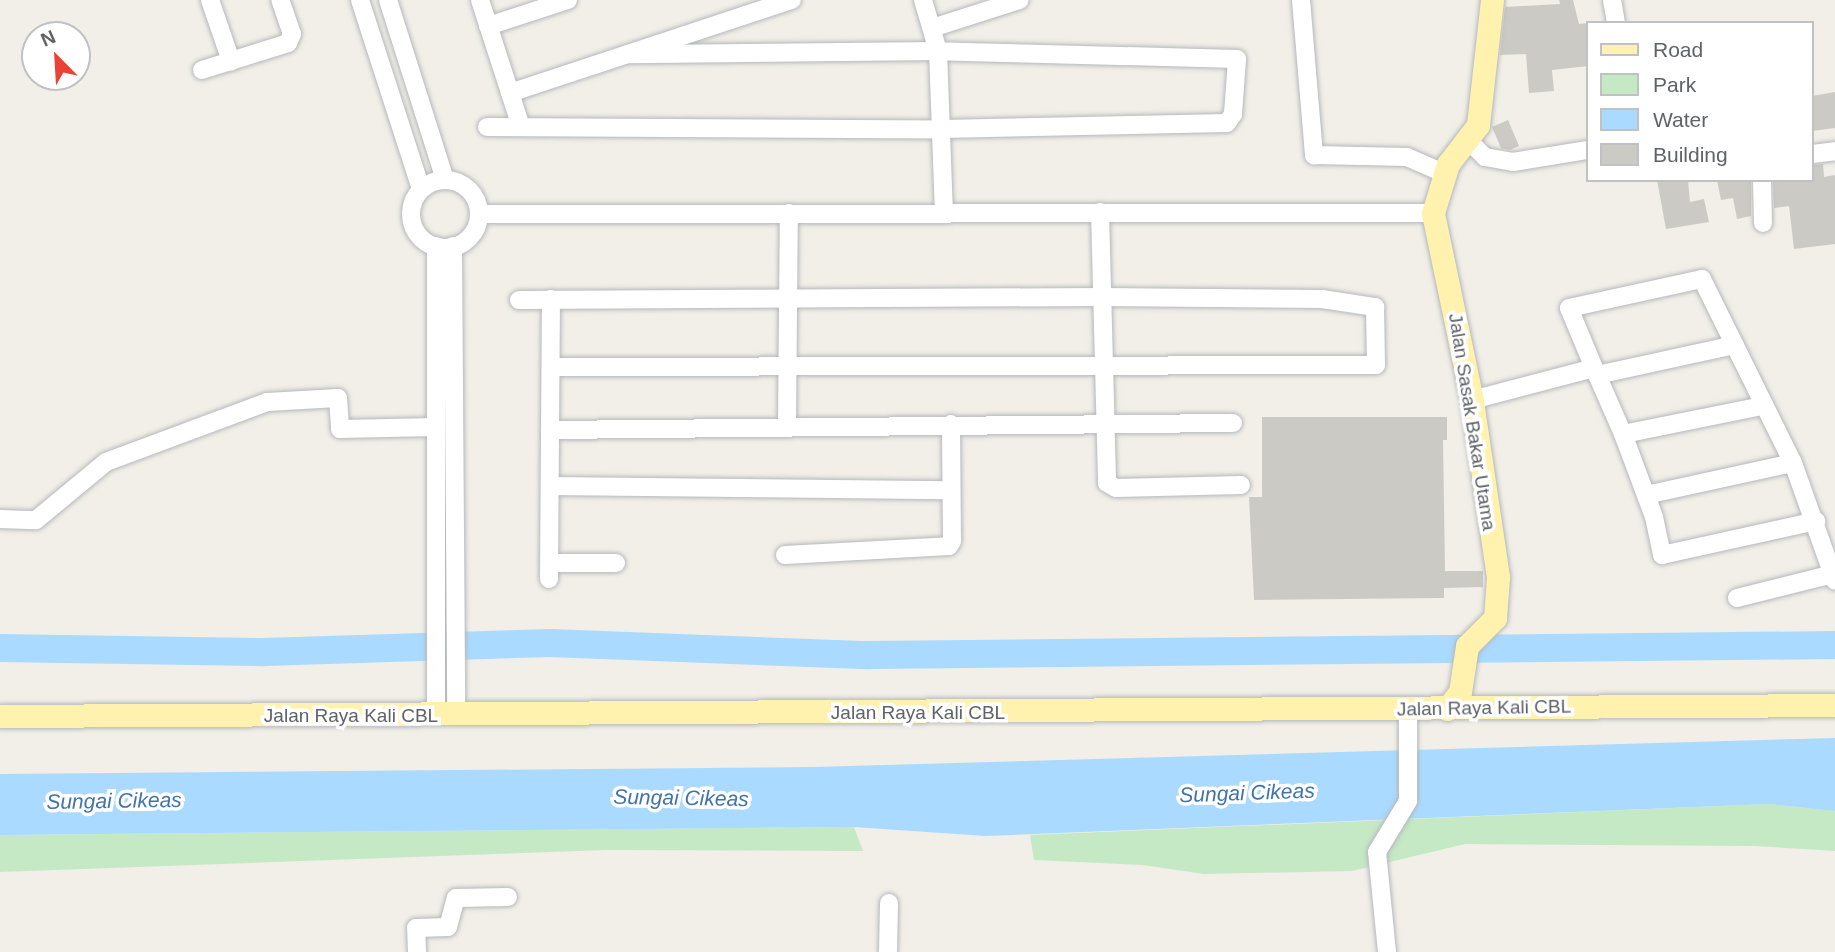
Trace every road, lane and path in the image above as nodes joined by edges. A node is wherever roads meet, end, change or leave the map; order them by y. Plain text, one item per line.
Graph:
1 (210, 0) edge
2 (279, 0) edge
3 (360, 0) edge
4 (388, 0) edge
5 (480, 0) edge
6 (568, 0) edge
7 (792, 0) edge
8 (922, 0) edge
9 (1020, 0) edge
10 (1301, 0) edge
11 (1492, 0) edge
12 (1612, 0) edge
13 (1616, 21) edge
14 (488, 26) junction
15 (932, 28) junction
16 (938, 51) junction
17 (627, 54) junction
18 (231, 61) junction
19 (202, 70) dead end
20 (510, 93) junction
21 (487, 127) dead end
22 (522, 127) junction
23 (942, 129) junction
24 (1464, 146) junction
25 (1587, 150) edge
26 (1835, 150) edge
27 (1814, 154) edge
28 (1446, 174) junction
29 (445, 180) junction
30 (1762, 182) edge
31 (421, 189) junction
32 (1100, 212) junction
33 (789, 213) junction
34 (944, 213) junction
35 (1433, 213) junction
36 (479, 214) junction
37 (1763, 223) dead end
38 (444, 246) junction
39 (1100, 297) junction
40 (786, 298) junction
41 (551, 299) junction
42 (519, 300) dead end
43 (1735, 345) junction
44 (787, 365) junction
45 (1101, 365) junction
46 (551, 367) junction
47 (1595, 371) junction
48 (1472, 400) junction
49 (1762, 405) junction
50 (1104, 423) junction
51 (1233, 423) dead end
52 (951, 424) junction
53 (787, 425) junction
54 (436, 427) junction
55 (550, 430) junction
56 (1623, 434) junction
57 (1793, 463) junction
58 (1241, 485) dead end
59 (550, 486) junction
60 (951, 490) junction
61 (1646, 495) junction
62 (0, 519) edge
63 (1816, 521) junction
64 (786, 555) dead end
65 (616, 564) dead end
66 (437, 577) junction
67 (456, 577) junction
68 (1834, 577) edge
69 (1737, 598) dead end
70 (1835, 705) edge
71 (1447, 709) junction
72 (1406, 715) junction
73 (0, 716) edge
74 (446, 716) junction
75 (508, 897) dead end
76 (889, 903) dead end
77 (417, 952) edge
78 (887, 952) edge
79 (1387, 952) edge

1 - 18 street
2 - 18 street
3 - 31 street
4 - 29 street
5 - 14 street
6 - 14 street
7 - 17 street
8 - 15 street
9 - 15 street
10 - 28 street
11 - 24 main road
12 - 13 street
14 - 20 street
15 - 16 street
16 - 17 street
16 - 23 street
16 - 23 street
17 - 20 street
18 - 19 street
20 - 22 street
21 - 22 street
22 - 23 street
23 - 34 street
24 - 25 street
24 - 28 main road
26 - 27 street
28 - 35 main road
29 - 31 street
29 - 36 street
30 - 37 street
31 - 38 street
32 - 34 street
32 - 35 street
32 - 39 street
33 - 34 street
33 - 36 street
33 - 40 street
35 - 48 main road, Jalan Sasak Bakar Utama
36 - 38 street
38 - 54 street
38 - 67 street
39 - 40 street
39 - 45 street
39 - 45 street
40 - 41 street
40 - 44 street
41 - 42 street
41 - 46 street
43 - 47 street
43 - 47 street
43 - 49 street
44 - 45 street
44 - 46 street
44 - 53 street
45 - 50 street
46 - 55 street
47 - 48 street
47 - 56 street
48 - 71 main road, Jalan Sasak Bakar Utama
49 - 56 street
49 - 57 street
50 - 51 street
50 - 52 street
50 - 58 street
52 - 53 street
52 - 60 street
53 - 55 street
54 - 62 street
54 - 66 street
55 - 59 street
56 - 61 street
57 - 61 street
57 - 63 street
59 - 60 street
59 - 65 street
60 - 64 street
61 - 63 street
63 - 68 street
66 - 67 street
66 - 74 street
67 - 74 street
68 - 69 street
70 - 71 main road, Jalan Raya Kali CBL
71 - 72 main road, Jalan Raya Kali CBL
72 - 74 main road, Jalan Raya Kali CBL
72 - 79 street
73 - 74 main road, Jalan Raya Kali CBL
75 - 77 street
76 - 78 street

